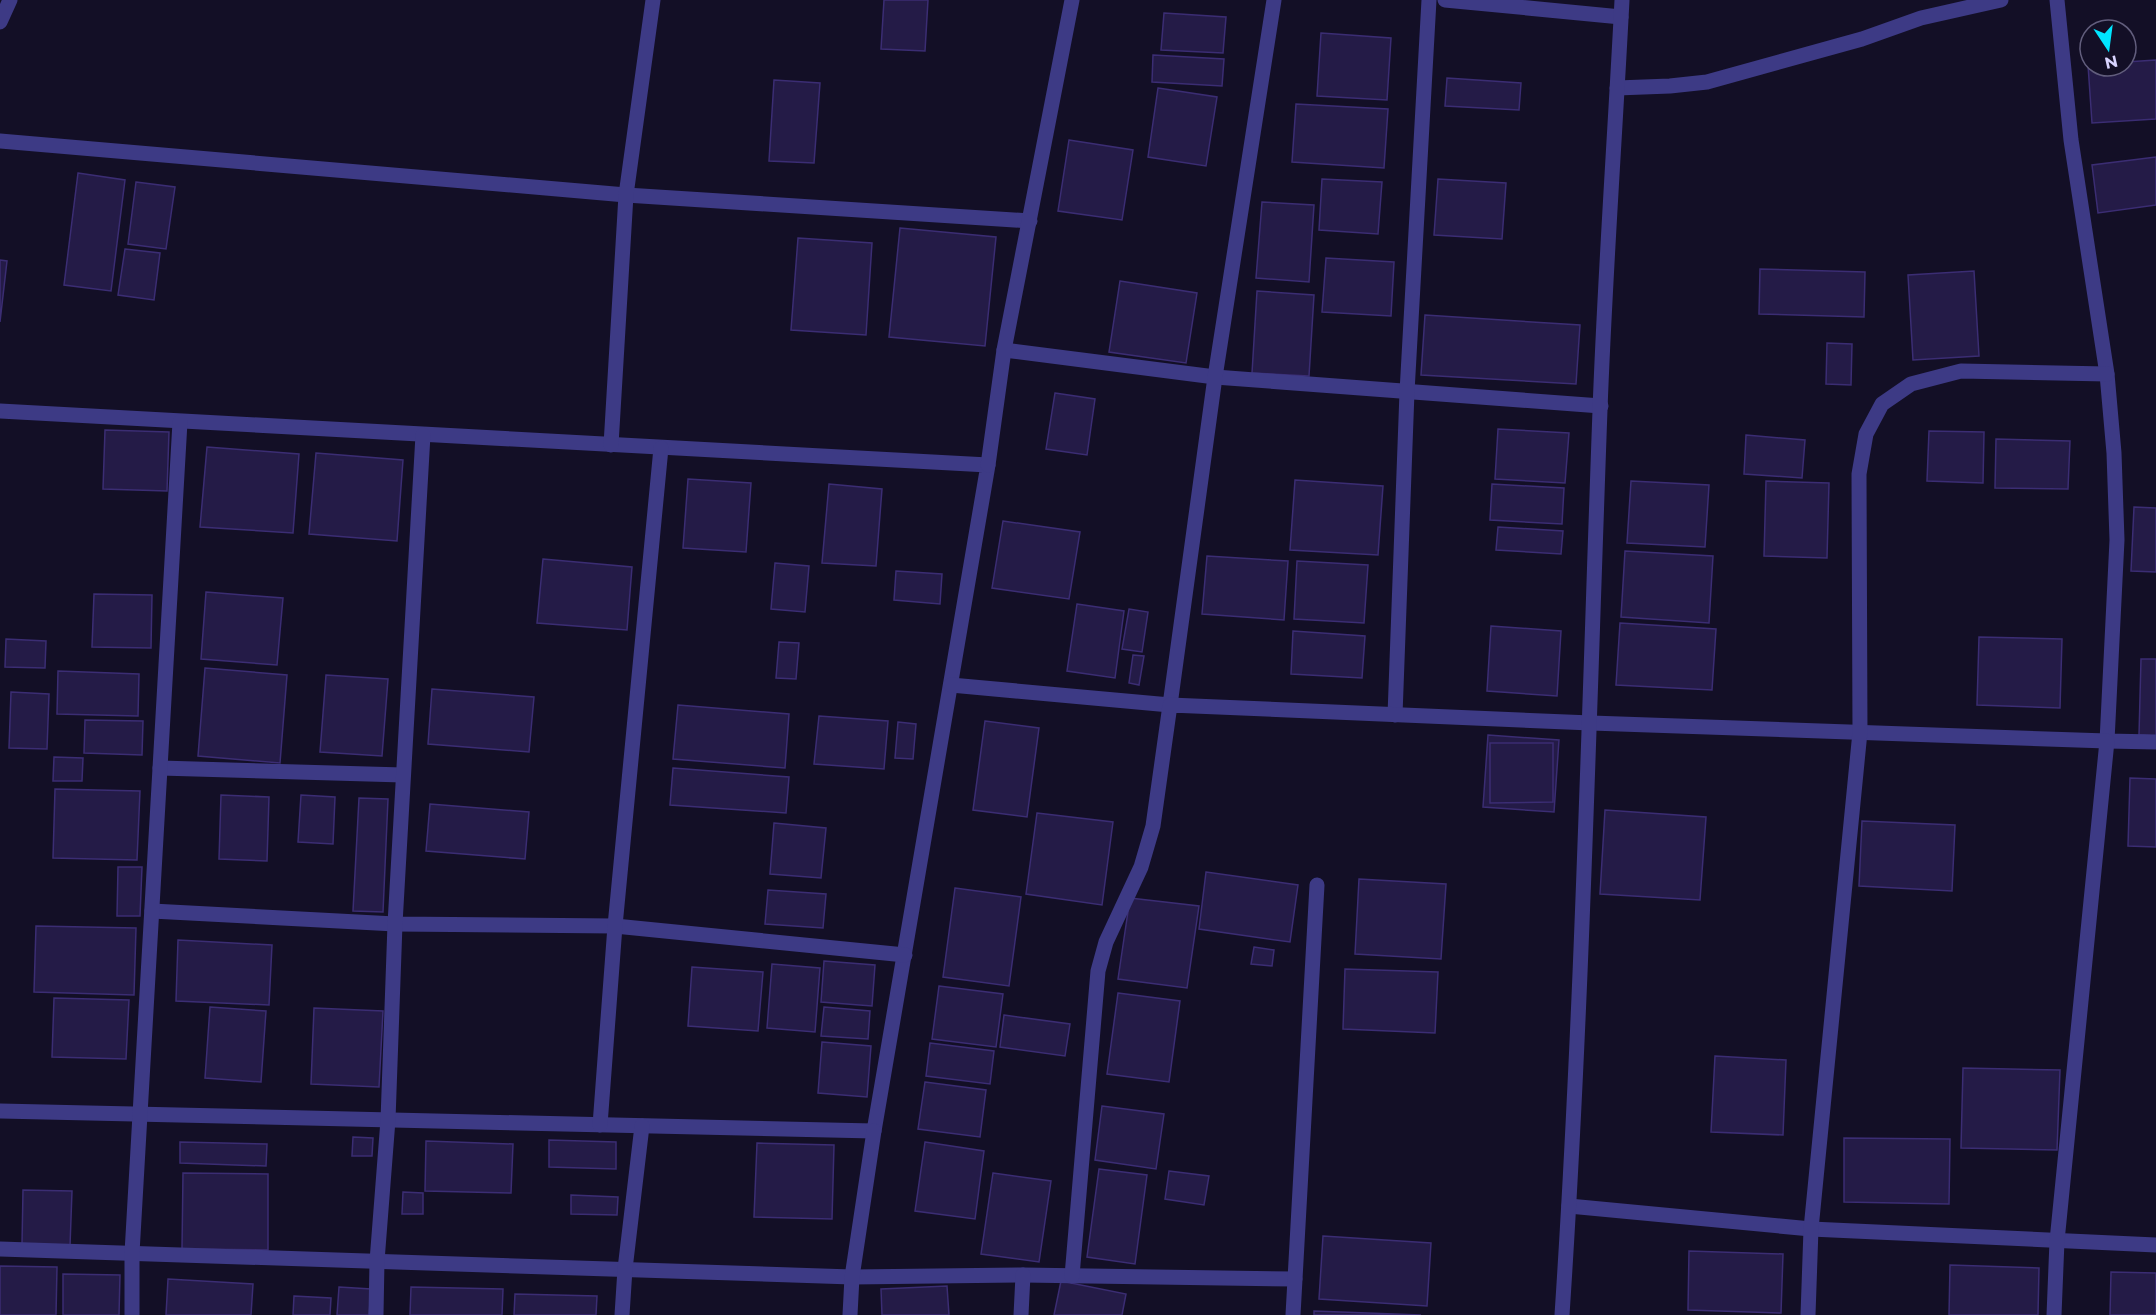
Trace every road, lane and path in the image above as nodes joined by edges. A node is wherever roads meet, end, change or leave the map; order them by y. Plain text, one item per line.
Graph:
1 (10, 0) edge
2 (653, 0) edge
3 (1072, 0) edge
4 (1274, 0) edge
5 (1429, 0) edge
6 (1445, 0) edge
7 (1622, 0) edge
8 (2001, 0) edge
9 (2057, 0) edge
10 (1621, 17) junction
11 (0, 22) edge
12 (1617, 88) junction
13 (0, 141) edge
14 (626, 195) junction
15 (1030, 221) junction
16 (1004, 351) junction
17 (2107, 374) junction
18 (1215, 377) junction
19 (1407, 392) junction
20 (1600, 406) junction
21 (0, 411) edge
22 (180, 422) junction
23 (423, 435) junction
24 (611, 445) junction
25 (661, 447) junction
26 (988, 465) junction
27 (951, 685) junction
28 (1170, 705) junction
29 (1395, 715) junction
30 (1591, 723) junction
31 (1860, 732) junction
32 (2107, 741) junction
33 (2156, 742) edge
34 (160, 768) junction
35 (403, 775) junction
36 (1317, 885) dead end
37 (152, 911) junction
38 (395, 924) junction
39 (615, 926) junction
40 (904, 955) junction
41 (0, 1111) edge
42 (141, 1115) junction
43 (388, 1120) junction
44 (600, 1125) junction
45 (642, 1126) junction
46 (874, 1131) junction
47 (1569, 1206) junction
48 (1810, 1228) junction
49 (2057, 1241) junction
50 (2156, 1245) edge
51 (0, 1249) edge
52 (132, 1253) junction
53 (377, 1261) junction
54 (625, 1269) junction
55 (1023, 1275) junction
56 (1072, 1276) junction
57 (852, 1277) junction
58 (1295, 1279) junction
59 (132, 1315) edge
60 (376, 1315) edge
61 (622, 1315) edge
62 (850, 1315) edge
63 (1021, 1315) edge
64 (1293, 1315) edge
65 (1562, 1315) edge
66 (1808, 1315) edge
67 (2054, 1315) edge

1 - 11 street
2 - 14 street
3 - 15 street
4 - 18 street
5 - 19 street
6 - 10 street
7 - 10 street
8 - 12 street
9 - 17 street
10 - 12 street
12 - 20 street
13 - 14 street
14 - 15 street
14 - 24 street
15 - 16 street
16 - 18 street
16 - 26 street
17 - 31 street
17 - 32 street
18 - 19 street
18 - 28 street
19 - 20 street
19 - 29 street
20 - 30 street
21 - 22 street
22 - 23 street
22 - 34 street
23 - 24 street
23 - 35 street
24 - 25 street
25 - 26 street
25 - 39 street
26 - 27 street
27 - 28 street
27 - 40 street
28 - 29 street
28 - 56 street
29 - 30 street
30 - 31 street
30 - 47 street
31 - 32 street
31 - 48 street
32 - 33 street
32 - 49 street
34 - 35 street
34 - 37 street
35 - 38 street
36 - 58 street
37 - 38 street
37 - 42 street
38 - 39 street
38 - 43 street
39 - 40 street
39 - 44 street
40 - 46 street
41 - 42 street
42 - 43 street
42 - 52 street
43 - 44 street
43 - 53 street
44 - 45 street
45 - 46 street
45 - 54 street
46 - 57 street
47 - 48 street
47 - 65 street
48 - 49 street
48 - 66 street
49 - 50 street
49 - 67 street
51 - 52 street
52 - 53 street
52 - 59 street
53 - 54 street
53 - 60 street
54 - 57 street
54 - 61 street
55 - 56 street
55 - 57 street
55 - 63 street
56 - 58 street
57 - 62 street
58 - 64 street

